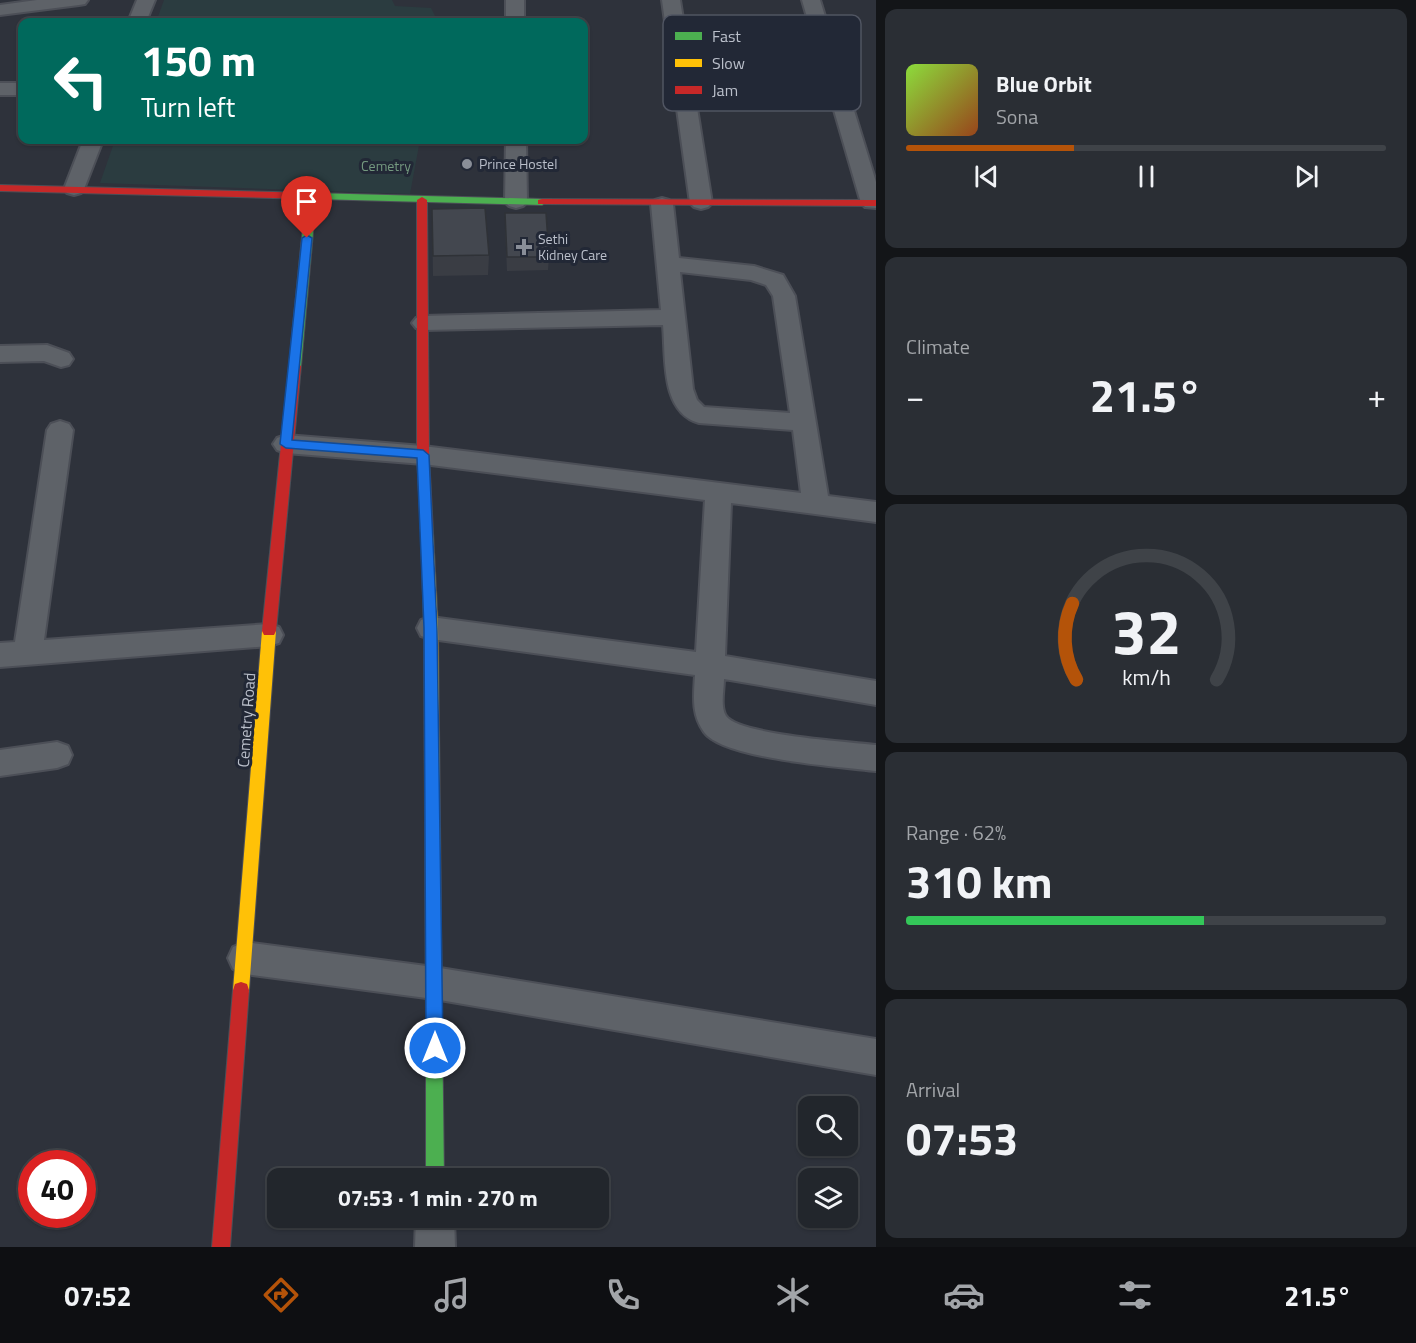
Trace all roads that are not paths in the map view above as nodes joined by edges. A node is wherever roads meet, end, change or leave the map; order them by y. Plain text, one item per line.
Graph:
1 (79, 0) edge
2 (146, 0) edge
3 (515, 0) edge
4 (671, 0) edge
5 (811, 0) edge
6 (0, 10) edge
7 (673, 15) edge
8 (816, 15) edge
9 (139, 18) edge
10 (515, 18) edge
11 (0, 89) edge
12 (18, 89) edge
13 (687, 111) edge
14 (846, 111) edge
15 (91, 144) edge
16 (516, 144) edge
17 (0, 188) edge
18 (74, 189) junction
19 (311, 197) junction
20 (423, 200) junction
21 (516, 202) junction
22 (874, 202) edge
23 (701, 203) junction
24 (662, 204) junction
25 (668, 264) junction
26 (673, 316) junction
27 (424, 323) junction
28 (0, 354) edge
29 (61, 359) dead end
30 (804, 422) junction
31 (60, 430) dead end
32 (286, 444) junction
33 (423, 455) junction
34 (718, 494) junction
35 (816, 505) junction
36 (876, 512) edge
37 (431, 628) junction
38 (270, 635) junction
39 (28, 652) junction
40 (0, 655) edge
41 (710, 666) junction
42 (876, 693) edge
43 (57, 755) dead end
44 (876, 758) edge
45 (0, 763) edge
46 (245, 958) junction
47 (434, 983) junction
48 (876, 1058) edge
49 (435, 1168) edge
50 (435, 1228) edge
51 (221, 1247) edge
52 (435, 1247) edge

1 - 6 street
2 - 9 street
3 - 10 street
4 - 7 street
5 - 8 street
11 - 12 street
13 - 23 street
14 - 22 street
15 - 18 street
16 - 21 street
17 - 18 street
18 - 19 street
19 - 20 street
19 - 32 street, Cemetry Road
20 - 21 street
20 - 27 street
21 - 24 street
22 - 23 street
23 - 24 street
24 - 25 street
25 - 26 street
25 - 30 street
26 - 27 street
26 - 30 street
27 - 33 street
28 - 29 street
30 - 35 street
31 - 39 street
32 - 33 street
32 - 38 street, Cemetry Road
33 - 34 street
33 - 37 street
34 - 35 street
34 - 41 street
35 - 36 street
37 - 41 street
37 - 47 street
38 - 39 street
38 - 46 street, Cemetry Road
39 - 40 street
41 - 42 street
41 - 44 street
43 - 45 street
46 - 47 street
46 - 51 street, Cemetry Road
47 - 48 street
47 - 49 street
50 - 52 street

